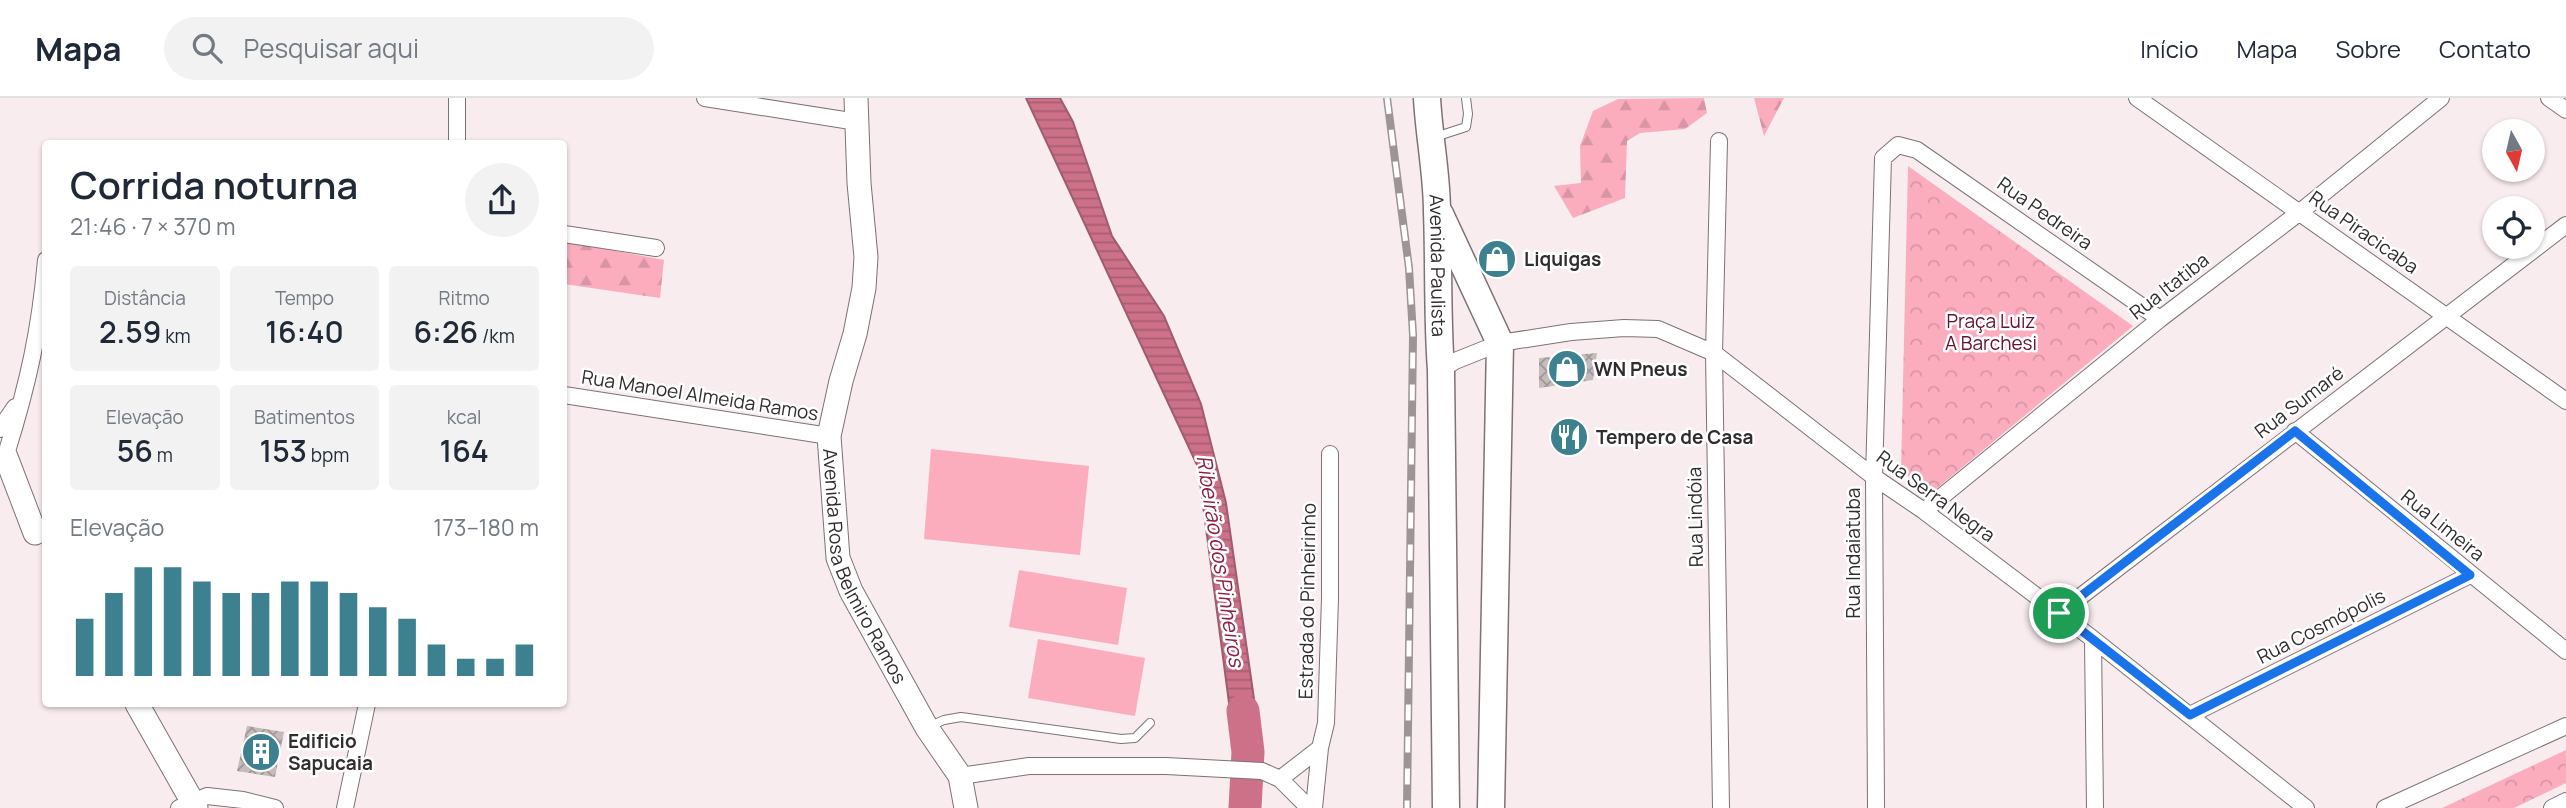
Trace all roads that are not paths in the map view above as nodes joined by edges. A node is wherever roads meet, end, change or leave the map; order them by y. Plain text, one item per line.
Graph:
1 (457, 98) edge
2 (705, 98) edge
3 (856, 98) edge
4 (1427, 98) edge
5 (1466, 98) edge
6 (2137, 98) edge
7 (2441, 98) edge
8 (2549, 98) edge
9 (2566, 110) edge
10 (857, 122) junction
11 (1429, 139) junction
12 (457, 140) edge
13 (1719, 141) dead end
14 (1905, 145) joint
15 (1437, 209) junction
16 (2300, 212) junction
17 (2566, 225) edge
18 (567, 234) edge
19 (656, 248) dead end
20 (2446, 316) junction
21 (2160, 319) junction
22 (42, 321) edge
23 (1500, 343) junction
24 (1714, 352) junction
25 (1441, 370) junction
26 (26, 391) junction
27 (567, 396) edge
28 (2566, 401) edge
29 (2295, 431) junction
30 (830, 436) junction
31 (2, 448) edge
32 (1329, 454) dead end
33 (1874, 477) junction
34 (0, 482) edge
35 (1924, 511) junction
36 (40, 540) edge
37 (2470, 575) junction
38 (2059, 613) junction
39 (2093, 639) junction
40 (2566, 651) edge
41 (139, 707) edge
42 (367, 707) edge
43 (2190, 715) junction
44 (1150, 723) dead end
45 (2566, 726) edge
46 (928, 728) junction
47 (1320, 748) junction
48 (960, 776) junction
49 (1280, 779) junction
50 (2566, 802) edge
51 (190, 806) edge
52 (275, 808) edge
53 (345, 808) edge
54 (966, 808) edge
55 (1311, 808) edge
56 (1446, 808) edge
57 (1490, 808) edge
58 (1721, 808) edge
59 (1876, 808) edge
60 (2095, 808) edge
61 (2306, 808) edge
62 (2385, 808) edge
63 (2552, 808) edge

1 - 12 street
2 - 10 street
3 - 10 main road, Avenida Rosa Belmiro Ramos
4 - 11 main road
5 - 11 lane
6 - 16 street, Rua Piracicaba
7 - 16 street, Rua Itatiba
8 - 9 street
10 - 30 main road, Avenida Rosa Belmiro Ramos
11 - 15 main road
13 - 24 street, Rua Lindóia
14 - 21 street, Rua Pedreira
14 - 33 street, Rua Indaiatuba
15 - 23 main road, Avenida Paulista
15 - 25 main road, Avenida Paulista
16 - 20 street, Rua Piracicaba
16 - 21 street, Rua Itatiba
17 - 20 street, Rua Sumaré
18 - 19 street
20 - 28 street, Rua Piracicaba
20 - 29 street, Rua Sumaré
21 - 35 street, Rua Itatiba
22 - 26 street
23 - 24 street, Rua Serra Negra
23 - 25 street, Rua Serra Negra
23 - 57 main road, Avenida Paulista
24 - 33 street, Rua Serra Negra
24 - 58 street, Rua Lindóia
25 - 56 main road, Avenida Paulista
26 - 31 street
26 - 31 street
27 - 30 street, Rua Manoel Almeida Ramos
29 - 37 street, Rua Limeira
29 - 38 street, Rua Sumaré
30 - 46 main road, Avenida Rosa Belmiro Ramos
31 - 36 main road
32 - 47 street, Estrada do Pinheirinho
33 - 35 street, Rua Serra Negra
33 - 59 street, Rua Indaiatuba
34 - 36 main road
35 - 38 street, Rua Serra Negra
37 - 40 street, Rua Limeira
37 - 43 street, Rua Cosmópolis
38 - 39 street, Rua Serra Negra
39 - 43 street, Rua Serra Negra
39 - 60 street
41 - 51 main road
42 - 53 street
43 - 61 street, Rua Serra Negra
44 - 46 lane
45 - 62 street
46 - 48 main road, Avenida Rosa Belmiro Ramos
47 - 49 street
47 - 55 street, Estrada do Pinheirinho
48 - 49 street, Estrada do Pinheirinho
48 - 54 main road, Avenida Rosa Belmiro Ramos
49 - 55 street, Estrada do Pinheirinho
50 - 63 street
51 - 52 street

